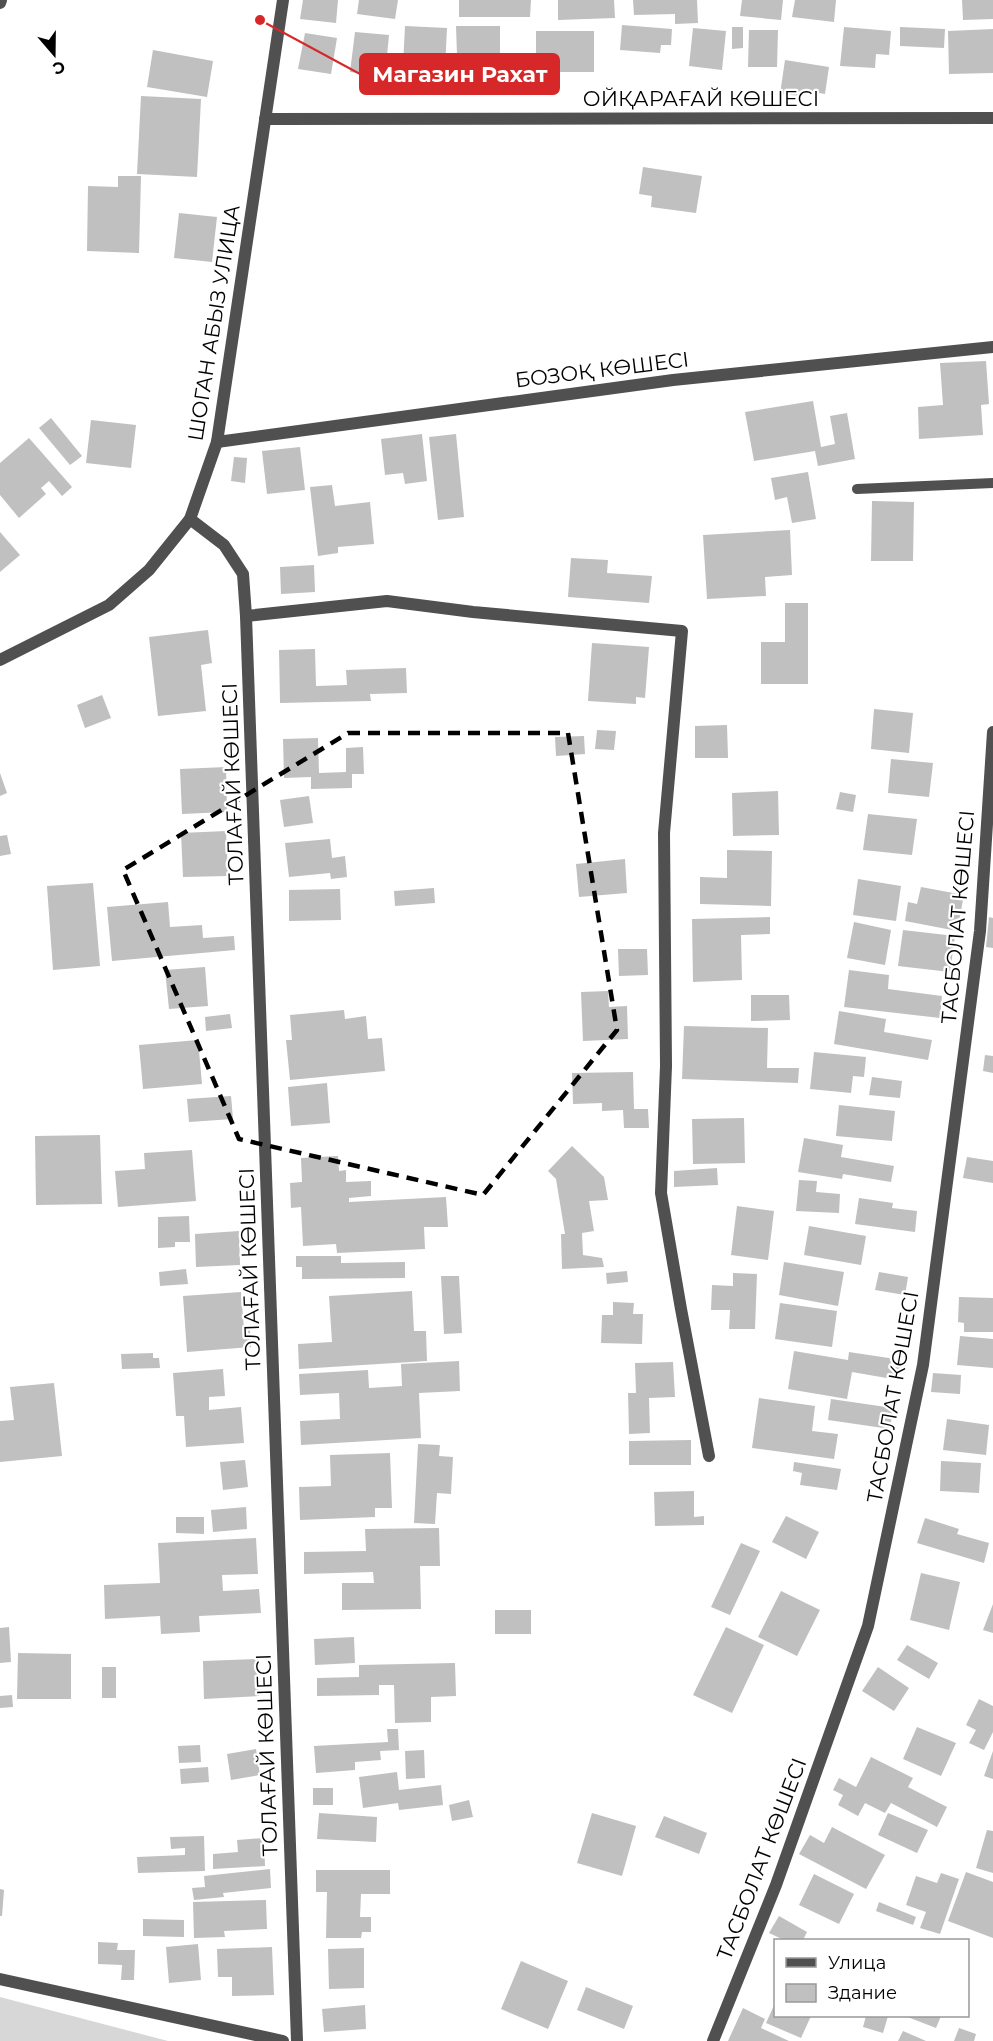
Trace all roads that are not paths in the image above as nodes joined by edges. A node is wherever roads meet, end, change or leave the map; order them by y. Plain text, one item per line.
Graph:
1 (283, 0) edge
2 (993, 118) edge
3 (266, 119) junction
4 (993, 347) edge
5 (217, 442) junction
6 (993, 483) edge
7 (857, 489) dead end
8 (190, 519) junction
9 (246, 616) junction
10 (0, 660) edge
11 (993, 732) edge
12 (709, 1456) dead end
13 (0, 1979) edge
14 (284, 2041) edge
15 (297, 2041) edge
16 (713, 2041) edge

1 - 3 street, ШОГАН АБЫЗ УЛИЦА
2 - 3 street, ОЙҚАРАҒАЙ КӨШЕСІ
3 - 5 street, ШОГАН АБЫЗ УЛИЦА
4 - 5 street, БОЗОҚ КӨШЕСІ
5 - 8 street, ШОГАН АБЫЗ УЛИЦА
6 - 7 lane
8 - 9 street, ТОЛАҒАЙ КӨШЕСІ
8 - 10 street, ШОГАН АБЫЗ УЛИЦА
9 - 12 street
9 - 15 street, ТОЛАҒАЙ КӨШЕСІ
11 - 16 street, ТАСБОЛАТ КӨШЕСІ
13 - 14 street

